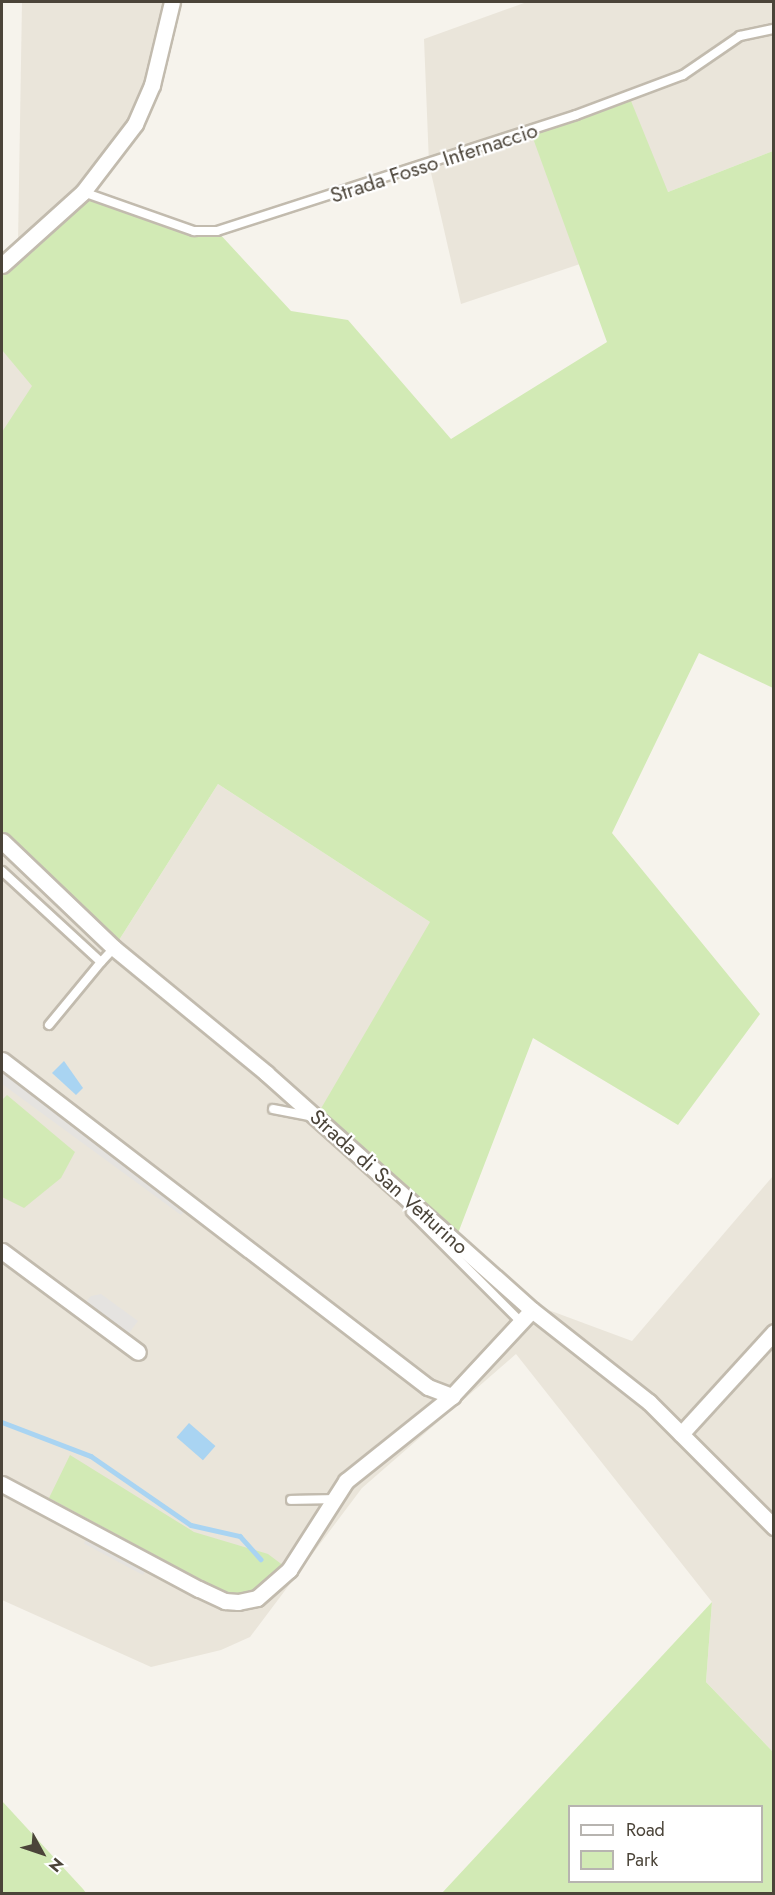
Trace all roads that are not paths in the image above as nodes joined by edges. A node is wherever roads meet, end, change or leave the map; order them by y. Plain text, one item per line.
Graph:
1 (172, 2) edge
2 (774, 28) edge
3 (84, 192) junction
4 (2, 265) edge
5 (2, 841) edge
6 (2, 871) edge
7 (114, 948) junction
8 (101, 962) junction
9 (49, 1025) dead end
10 (2, 1060) edge
11 (273, 1109) dead end
12 (316, 1117) junction
13 (2, 1251) edge
14 (532, 1310) junction
15 (520, 1321) junction
16 (774, 1332) edge
17 (138, 1352) dead end
18 (452, 1396) junction
19 (681, 1434) junction
20 (2, 1484) edge
21 (335, 1499) junction
22 (291, 1500) dead end
23 (774, 1527) edge

1 - 3 street
2 - 3 lane, Strada Fosso Infernaccio
3 - 4 street
5 - 7 street, Strada di San Vetturino
6 - 8 lane
7 - 8 lane
7 - 12 street, Strada di San Vetturino
8 - 9 lane
10 - 18 street
11 - 12 lane
12 - 14 street, Strada di San Vetturino
12 - 15 lane
13 - 17 street
14 - 15 street
14 - 19 street, Strada di San Vetturino
15 - 18 street
16 - 19 street
18 - 21 street
19 - 23 street, Strada di San Vetturino
20 - 21 street
21 - 22 lane

